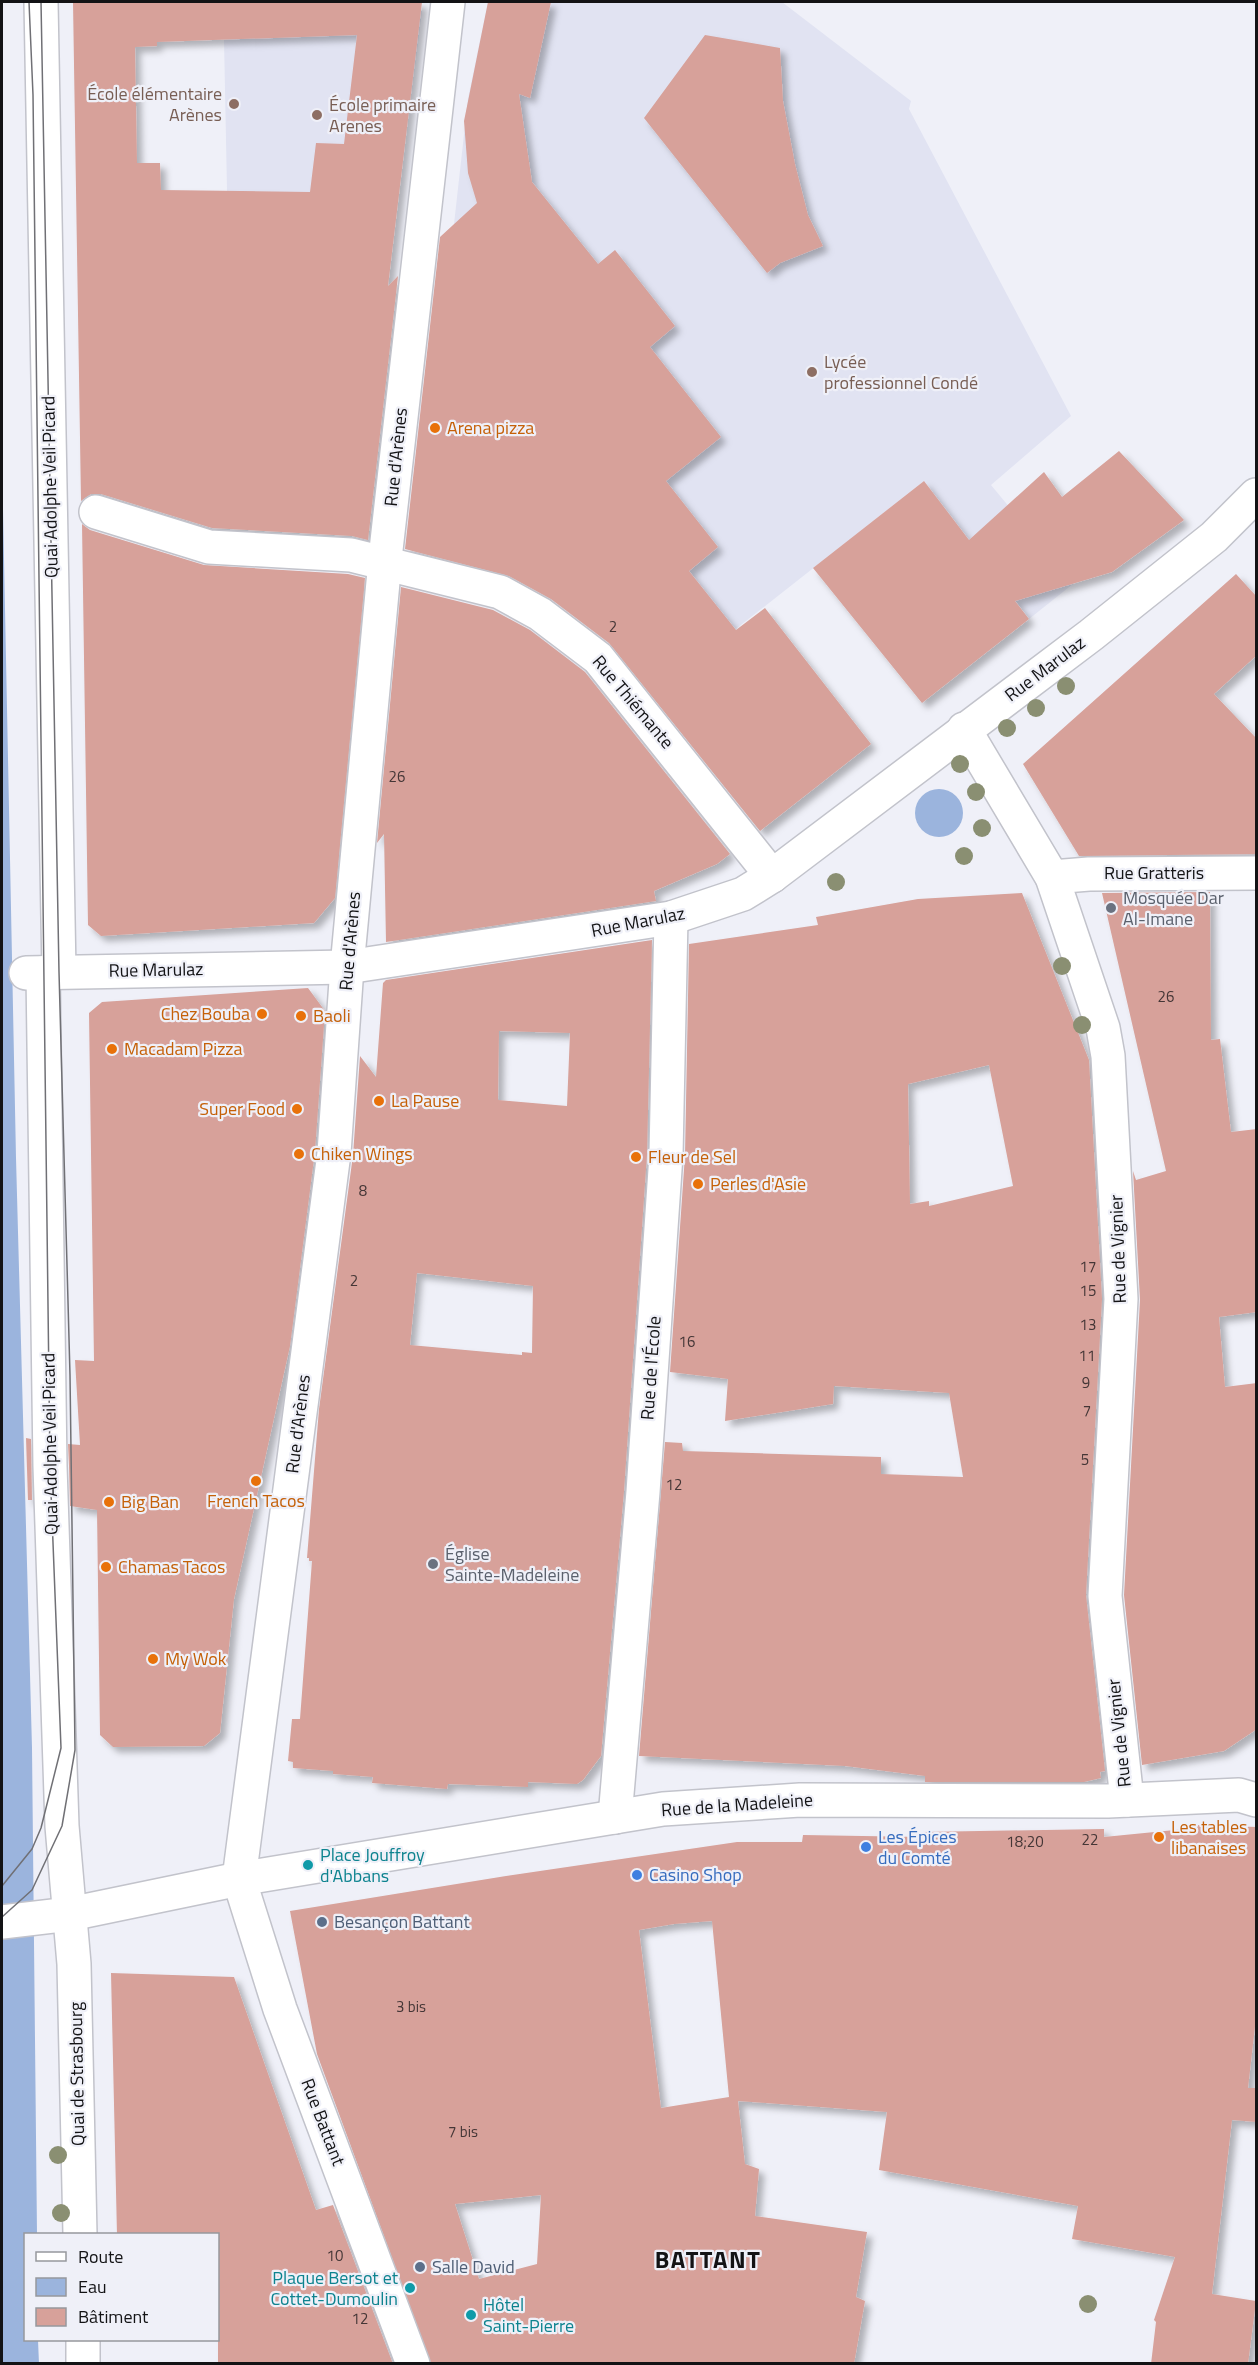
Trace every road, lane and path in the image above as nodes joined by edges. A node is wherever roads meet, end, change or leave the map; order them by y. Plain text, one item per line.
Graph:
1 (41, 2) edge
2 (448, 2) edge
3 (1257, 495) edge
4 (96, 512) dead end
5 (385, 563) junction
6 (964, 729) junction
7 (1257, 873) edge
8 (771, 876) junction
9 (1052, 877) junction
10 (671, 918) junction
11 (347, 967) junction
12 (43, 973) junction
13 (1251, 1790) edge
14 (1126, 1800) junction
15 (615, 1817) junction
16 (239, 1879) junction
17 (70, 1914) junction
18 (17, 1920) edge
19 (80, 2233) edge
20 (83, 2341) edge
21 (83, 2364) edge
22 (413, 2364) edge

1 - 12 street, Quai Adolphe Veil Picard
2 - 5 street, Rue d'Arènes
3 - 6 street, Rue Marulaz
4 - 5 street, Rue Thiémante
5 - 8 street, Rue Thiémante
5 - 11 street, Rue d'Arènes
6 - 8 street, Rue Marulaz
6 - 9 street, Rue de Vignier
7 - 9 street, Rue Gratteris
8 - 10 street, Rue Marulaz
9 - 14 street, Rue de Vignier
10 - 11 street, Rue Marulaz
10 - 15 street, Rue de l'École
11 - 12 street, Rue Marulaz
11 - 16 street, Rue d'Arènes
12 - 17 street, Quai Adolphe Veil Picard
13 - 14 street, Rue de la Madeleine
14 - 15 street, Rue de la Madeleine
15 - 16 street, Rue de la Madeleine
16 - 17 street
16 - 22 street, Rue Battant
17 - 18 street
17 - 19 street, Quai de Strasbourg
20 - 21 street

